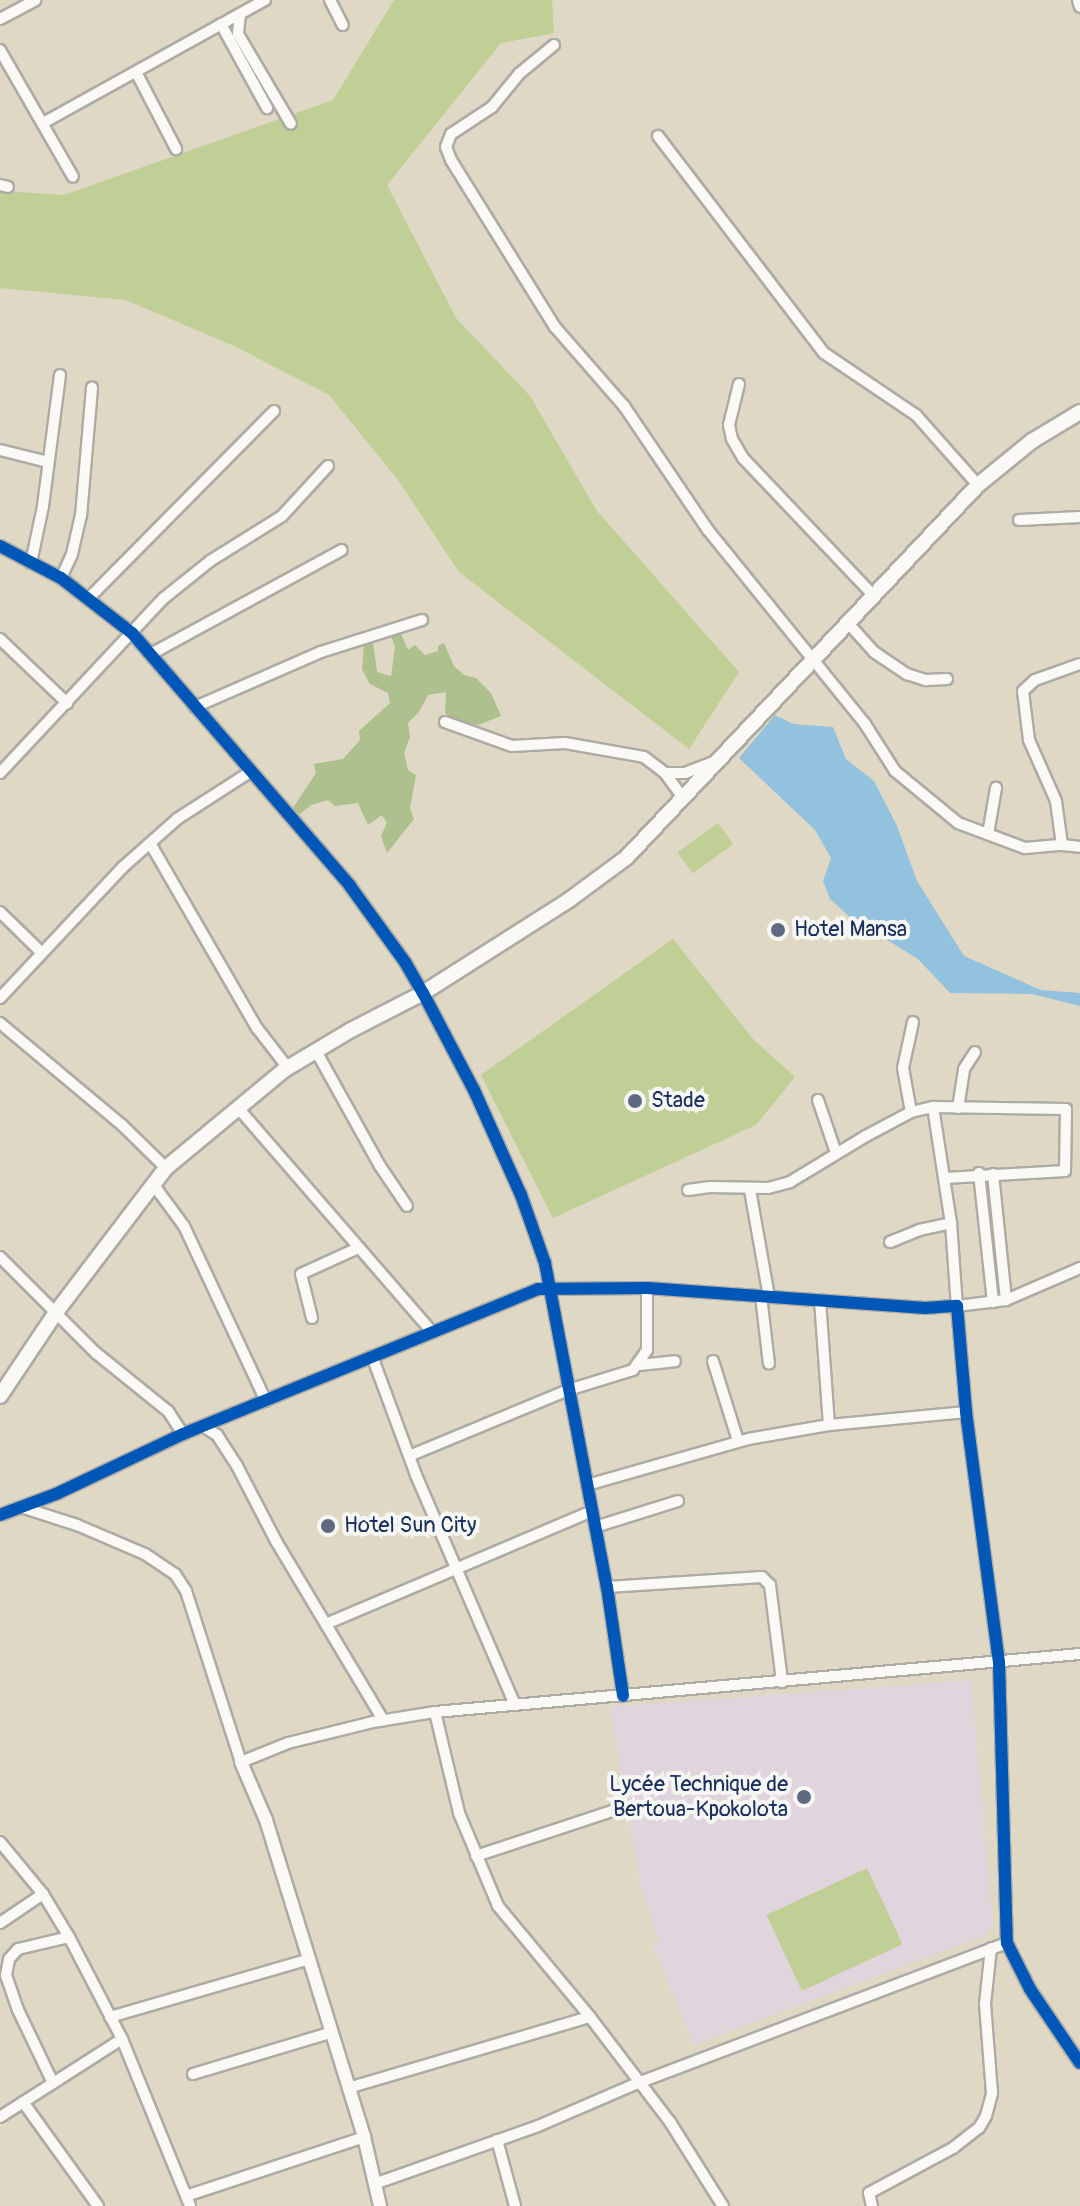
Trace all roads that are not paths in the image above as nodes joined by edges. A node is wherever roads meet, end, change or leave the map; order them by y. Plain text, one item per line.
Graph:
1 (35, 0) edge
2 (265, 0) edge
3 (330, 0) edge
4 (1078, 0) edge
5 (1080, 7) edge
6 (240, 14) junction
7 (0, 19) edge
8 (221, 24) junction
9 (343, 25) dead end
10 (554, 45) dead end
11 (0, 50) edge
12 (136, 72) junction
13 (267, 108) dead end
14 (43, 123) junction
15 (291, 124) dead end
16 (658, 136) dead end
17 (176, 149) dead end
18 (73, 177) dead end
19 (60, 375) dead end
20 (739, 384) dead end
21 (92, 387) dead end
22 (274, 411) dead end
23 (1080, 412) edge
24 (0, 450) edge
25 (48, 462) junction
26 (328, 466) dead end
27 (978, 485) junction
28 (1080, 517) edge
29 (1019, 520) dead end
30 (1, 549) edge
31 (342, 550) dead end
32 (31, 563) junction
33 (61, 578) junction
34 (873, 595) junction
35 (89, 598) junction
36 (422, 620) dead end
37 (848, 623) junction
38 (132, 633) junction
39 (0, 639) edge
40 (151, 654) junction
41 (811, 660) junction
42 (1080, 664) edge
43 (947, 679) dead end
44 (67, 703) junction
45 (195, 707) junction
46 (445, 722) dead end
47 (720, 759) junction
48 (250, 772) junction
49 (0, 773) edge
50 (665, 773) junction
51 (996, 788) dead end
52 (684, 799) junction
53 (988, 834) junction
54 (150, 843) junction
55 (1062, 845) junction
56 (1080, 847) edge
57 (0, 912) edge
58 (40, 951) junction
59 (423, 993) junction
60 (0, 998) edge
61 (913, 1022) dead end
62 (0, 1023) edge
63 (316, 1051) junction
64 (975, 1052) dead end
65 (288, 1068) junction
66 (818, 1100) dead end
67 (933, 1107) junction
68 (958, 1108) junction
69 (239, 1109) junction
70 (911, 1112) junction
71 (836, 1153) junction
72 (166, 1168) junction
73 (979, 1173) junction
74 (993, 1174) junction
75 (945, 1178) junction
76 (153, 1184) junction
77 (688, 1190) dead end
78 (750, 1190) junction
79 (407, 1206) dead end
80 (951, 1223) junction
81 (890, 1242) dead end
82 (358, 1248) junction
83 (0, 1257) edge
84 (1080, 1268) edge
85 (550, 1287) junction
86 (647, 1288) junction
87 (765, 1296) junction
88 (820, 1300) junction
89 (1006, 1300) junction
90 (993, 1302) junction
91 (957, 1306) junction
92 (57, 1311) junction
93 (312, 1318) dead end
94 (431, 1331) junction
95 (372, 1356) junction
96 (675, 1361) dead end
97 (713, 1361) dead end
98 (769, 1364) dead end
99 (639, 1365) junction
100 (568, 1390) junction
101 (0, 1396) edge
102 (266, 1401) junction
103 (966, 1412) junction
104 (829, 1425) junction
105 (203, 1426) junction
106 (183, 1434) junction
107 (738, 1441) junction
108 (409, 1456) junction
109 (587, 1485) junction
110 (678, 1501) dead end
111 (24, 1508) junction
112 (592, 1511) junction
113 (0, 1515) edge
114 (595, 1527) junction
115 (458, 1568) junction
116 (607, 1587) junction
117 (326, 1624) junction
118 (1080, 1654) edge
119 (999, 1662) junction
120 (782, 1682) junction
121 (623, 1696) junction
122 (514, 1703) junction
123 (435, 1712) junction
124 (383, 1720) junction
125 (241, 1762) junction
126 (624, 1807) dead end
127 (0, 1842) edge
128 (476, 1856) junction
129 (43, 1894) junction
130 (0, 1923) edge
131 (69, 1937) junction
132 (1007, 1943) junction
133 (991, 1948) junction
134 (309, 1959) junction
135 (110, 2017) junction
136 (590, 2017) junction
137 (330, 2033) junction
138 (122, 2039) junction
139 (1080, 2063) edge
140 (193, 2074) dead end
141 (53, 2083) junction
142 (638, 2083) junction
143 (348, 2088) junction
144 (23, 2102) junction
145 (0, 2117) edge
146 (364, 2137) junction
147 (497, 2140) junction
148 (377, 2183) junction
149 (188, 2201) edge
150 (98, 2206) edge
151 (380, 2206) edge
152 (515, 2206) edge
153 (723, 2206) edge
154 (872, 2206) edge

1 - 7 street
2 - 6 street
3 - 9 street
4 - 5 street
6 - 8 street
6 - 15 street
8 - 12 street
8 - 13 street
10 - 41 street
11 - 14 street
12 - 14 street
12 - 17 street
14 - 18 street
16 - 27 street
19 - 25 street
20 - 34 street
21 - 33 street
22 - 35 street
23 - 27 main road
24 - 25 street
25 - 32 street
26 - 38 street
27 - 34 main road
28 - 29 street
30 - 32 street
31 - 40 street
32 - 33 street
33 - 35 street
34 - 37 main road
35 - 38 street
36 - 45 street
37 - 41 main road
37 - 43 street
38 - 40 street
38 - 44 street
39 - 44 street
40 - 45 street
41 - 47 main road
41 - 53 street
42 - 55 street
44 - 49 street
45 - 48 street
46 - 50 street
47 - 50 street
47 - 52 main road
48 - 54 street
48 - 59 street
50 - 52 street
51 - 53 street
52 - 59 main road
53 - 55 street
54 - 58 street
54 - 65 street
55 - 56 street
57 - 58 street
58 - 60 street
59 - 63 main road
59 - 85 street
61 - 70 street
62 - 72 street
63 - 65 main road
63 - 79 street
64 - 68 street
65 - 69 main road
66 - 71 street
67 - 68 street
67 - 70 street
67 - 75 street
68 - 74 street
69 - 72 main road
69 - 82 street
70 - 71 street
71 - 78 street
72 - 76 main road
73 - 74 street
73 - 75 street
73 - 90 street
74 - 89 street
75 - 80 street
76 - 92 main road
76 - 102 street
77 - 78 street
78 - 87 street
80 - 81 street
80 - 91 street
82 - 93 street
82 - 94 street
83 - 92 street
84 - 89 street
85 - 86 street
85 - 94 street
85 - 100 street
86 - 87 street
86 - 99 street
87 - 88 street
87 - 98 street
88 - 91 street
88 - 104 street
89 - 90 street
90 - 91 street
91 - 103 street
92 - 101 main road
92 - 106 street
94 - 95 street
95 - 102 street
95 - 108 street
96 - 99 street
97 - 107 street
99 - 100 street
100 - 108 street
100 - 109 street
102 - 105 street
103 - 104 street
103 - 119 street
104 - 107 street
105 - 106 street
105 - 117 street
106 - 111 street
107 - 109 street
108 - 115 street
109 - 112 street
110 - 114 street
111 - 113 street
111 - 125 street
112 - 114 street
112 - 115 street
114 - 116 street
115 - 117 street
115 - 122 street
116 - 120 street
116 - 121 street
117 - 124 street
118 - 119 street
119 - 120 street
119 - 132 street
120 - 121 street
121 - 122 street
122 - 123 street
123 - 124 street
123 - 128 street
124 - 125 street
125 - 134 street
126 - 128 street
127 - 129 street
128 - 136 street
129 - 130 street
129 - 131 street
131 - 135 street
131 - 141 street
132 - 133 street
132 - 139 street
133 - 142 street
133 - 154 street
134 - 135 street
134 - 137 street
135 - 138 street
136 - 142 street
136 - 143 street
137 - 140 street
137 - 143 street
138 - 141 street
138 - 149 street
141 - 144 street
142 - 147 street
142 - 153 street
143 - 146 street
144 - 145 street
144 - 150 street
146 - 148 street
146 - 149 street
147 - 148 street
147 - 152 street
148 - 151 street

